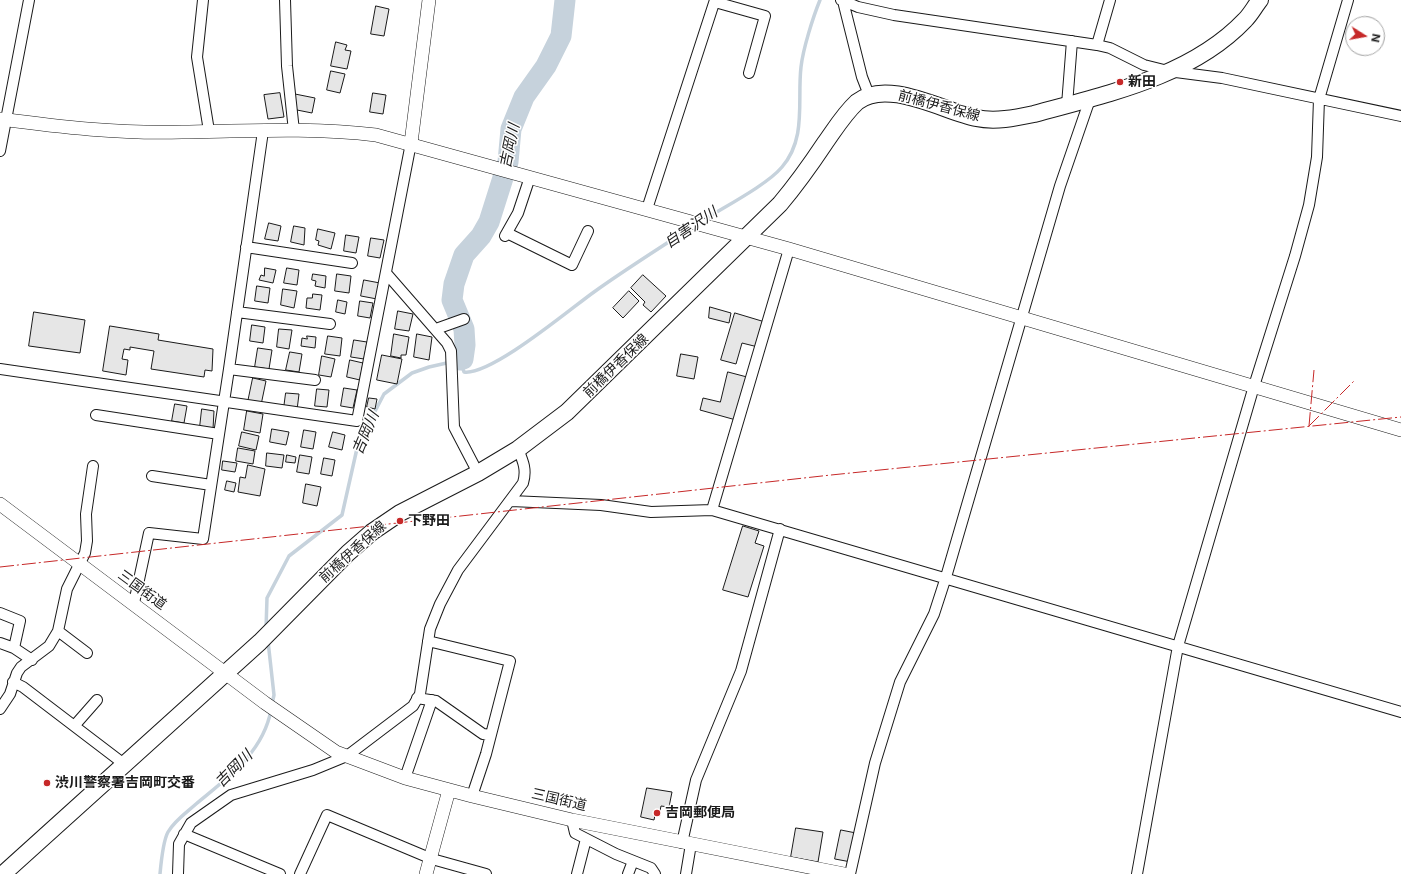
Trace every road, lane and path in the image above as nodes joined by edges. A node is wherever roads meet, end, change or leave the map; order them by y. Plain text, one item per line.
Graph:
1 (29, 0) edge
2 (203, 0) edge
3 (285, 0) edge
4 (429, 0) edge
5 (1110, 0) edge
6 (1260, 0) edge
7 (1348, 0) edge
8 (715, 1) edge
9 (842, 1) edge
10 (1072, 41) junction
11 (1097, 45) junction
12 (1168, 71) junction
13 (749, 73) dead end
14 (869, 95) junction
15 (1090, 99) junction
16 (1319, 99) junction
17 (1067, 105) junction
18 (1401, 116) edge
19 (3, 119) edge
20 (209, 131) junction
21 (263, 131) junction
22 (294, 131) junction
23 (411, 143) junction
24 (0, 151) edge
25 (525, 175) junction
26 (647, 209) junction
27 (588, 231) dead end
28 (745, 237) junction
29 (246, 246) junction
30 (789, 249) junction
31 (352, 263) dead end
32 (386, 273) junction
33 (237, 312) junction
34 (464, 319) dead end
35 (1021, 319) junction
36 (330, 324) dead end
37 (436, 329) junction
38 (0, 369) edge
39 (229, 369) junction
40 (315, 380) dead end
41 (1254, 386) junction
42 (224, 402) junction
43 (96, 415) dead end
44 (1401, 430) edge
45 (219, 434) junction
46 (518, 449) junction
47 (93, 466) dead end
48 (478, 473) junction
49 (152, 476) dead end
50 (211, 485) junction
51 (511, 501) junction
52 (0, 504) edge
53 (712, 510) junction
54 (780, 529) junction
55 (81, 565) junction
56 (946, 577) junction
57 (134, 603) junction
58 (0, 613) edge
59 (58, 631) junction
60 (428, 641) junction
61 (0, 643) edge
62 (1178, 646) junction
63 (14, 648) junction
64 (87, 653) dead end
65 (32, 660) junction
66 (227, 673) junction
67 (13, 682) junction
68 (417, 698) junction
69 (97, 700) dead end
70 (432, 700) junction
71 (0, 709) edge
72 (1401, 712) edge
73 (75, 725) junction
74 (491, 735) junction
75 (347, 756) junction
76 (124, 764) junction
77 (405, 778) junction
78 (449, 790) junction
79 (472, 796) junction
80 (572, 820) junction
81 (184, 834) junction
82 (586, 839) junction
83 (687, 844) junction
84 (432, 858) junction
85 (633, 861) junction
86 (2, 874) edge
87 (178, 874) edge
88 (280, 874) edge
89 (300, 874) edge
90 (426, 874) edge
91 (486, 874) edge
92 (577, 874) edge
93 (628, 874) edge
94 (655, 874) edge
95 (686, 874) edge
96 (844, 874) edge
97 (850, 874) edge
98 (1136, 874) edge

1 - 19 street
2 - 20 street
3 - 22 street
4 - 23 street
5 - 11 street
6 - 12 main road, 前橋伊香保線
7 - 16 street
8 - 13 street
8 - 26 street
9 - 10 street
9 - 14 street
10 - 11 street
10 - 17 street
11 - 12 street
12 - 15 main road, 前橋伊香保線
12 - 16 street
14 - 17 main road, 前橋伊香保線
14 - 28 main road, 前橋伊香保線
15 - 17 main road, 前橋伊香保線
15 - 35 street
16 - 18 street
16 - 41 street
19 - 20 street
19 - 24 street
20 - 21 street
21 - 22 street
21 - 29 street
22 - 23 street
23 - 25 street
23 - 32 street
25 - 26 street
25 - 27 street
26 - 28 street
28 - 30 street
28 - 46 main road, 前橋伊香保線
29 - 31 street
29 - 33 street
30 - 35 street
30 - 53 street
32 - 37 street
32 - 42 street
33 - 36 street
33 - 39 street
34 - 37 street
35 - 41 street
35 - 56 street
37 - 48 street
38 - 42 street
39 - 40 street
39 - 42 street
41 - 44 street
41 - 62 street
42 - 45 street
43 - 45 street
45 - 50 street
46 - 48 main road, 前橋伊香保線
46 - 51 street
47 - 55 street
48 - 66 main road, 前橋伊香保線
49 - 50 street
50 - 57 street
51 - 53 street
51 - 60 street
52 - 55 street, 三国街道
53 - 54 street
54 - 56 street
54 - 83 street
55 - 57 street, 三国街道
55 - 59 street
56 - 62 street
56 - 97 street
57 - 66 street, 三国街道
58 - 63 street
59 - 64 street
59 - 65 street
60 - 68 street
60 - 74 street
61 - 63 street
62 - 72 street
62 - 98 street
63 - 65 street
65 - 67 street
66 - 75 street, 三国街道
66 - 76 main road, 前橋伊香保線
67 - 71 street
67 - 73 street
68 - 70 street
68 - 75 street
69 - 73 street
70 - 74 street
70 - 77 street
73 - 76 street
74 - 79 street
75 - 77 street, 三国街道
75 - 81 street
76 - 86 main road, 前橋伊香保線
77 - 78 street, 三国街道
78 - 79 street, 三国街道
78 - 84 street
79 - 80 street, 三国街道
80 - 82 street
80 - 83 street, 三国街道
81 - 87 street
81 - 88 street
82 - 85 street
82 - 92 street
83 - 95 street
83 - 96 street, 三国街道
84 - 89 street
84 - 90 street
84 - 91 street
85 - 93 street
85 - 94 street

